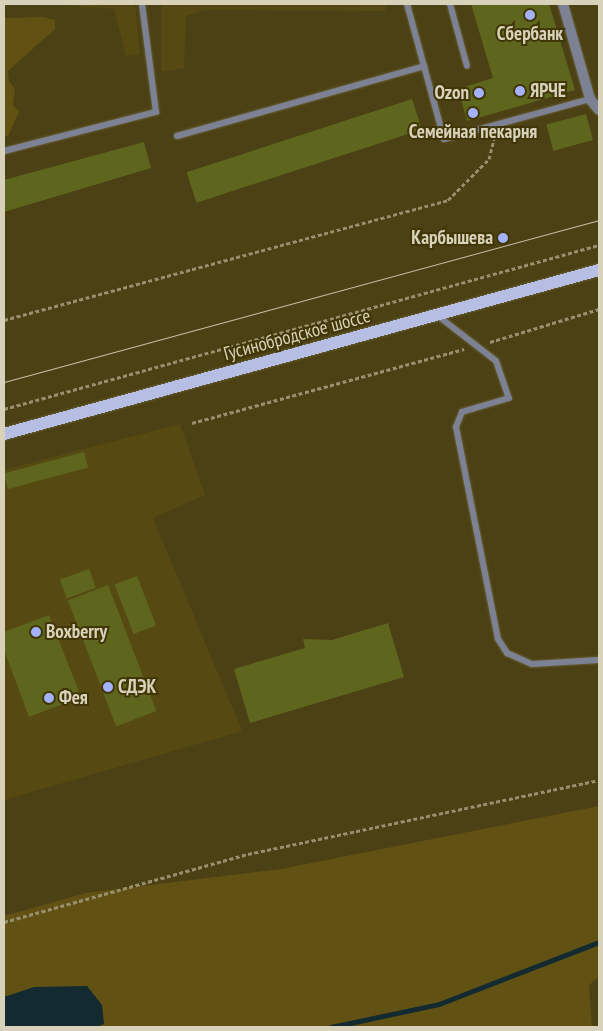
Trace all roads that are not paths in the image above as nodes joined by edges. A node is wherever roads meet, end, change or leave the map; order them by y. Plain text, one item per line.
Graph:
1 (142, 4) edge
2 (407, 4) edge
3 (450, 4) edge
4 (563, 4) edge
5 (424, 66) junction
6 (467, 66) dead end
7 (590, 99) junction
8 (599, 110) edge
9 (177, 136) dead end
10 (4, 151) edge
11 (599, 270) edge
12 (438, 316) junction
13 (4, 434) edge
14 (599, 660) edge

1 - 10 lane
2 - 5 lane
3 - 6 lane
4 - 7 street
5 - 7 lane
5 - 9 lane
7 - 8 street
11 - 12 main road, Гусинобродское шоссе
12 - 13 main road, Гусинобродское шоссе
12 - 14 lane

